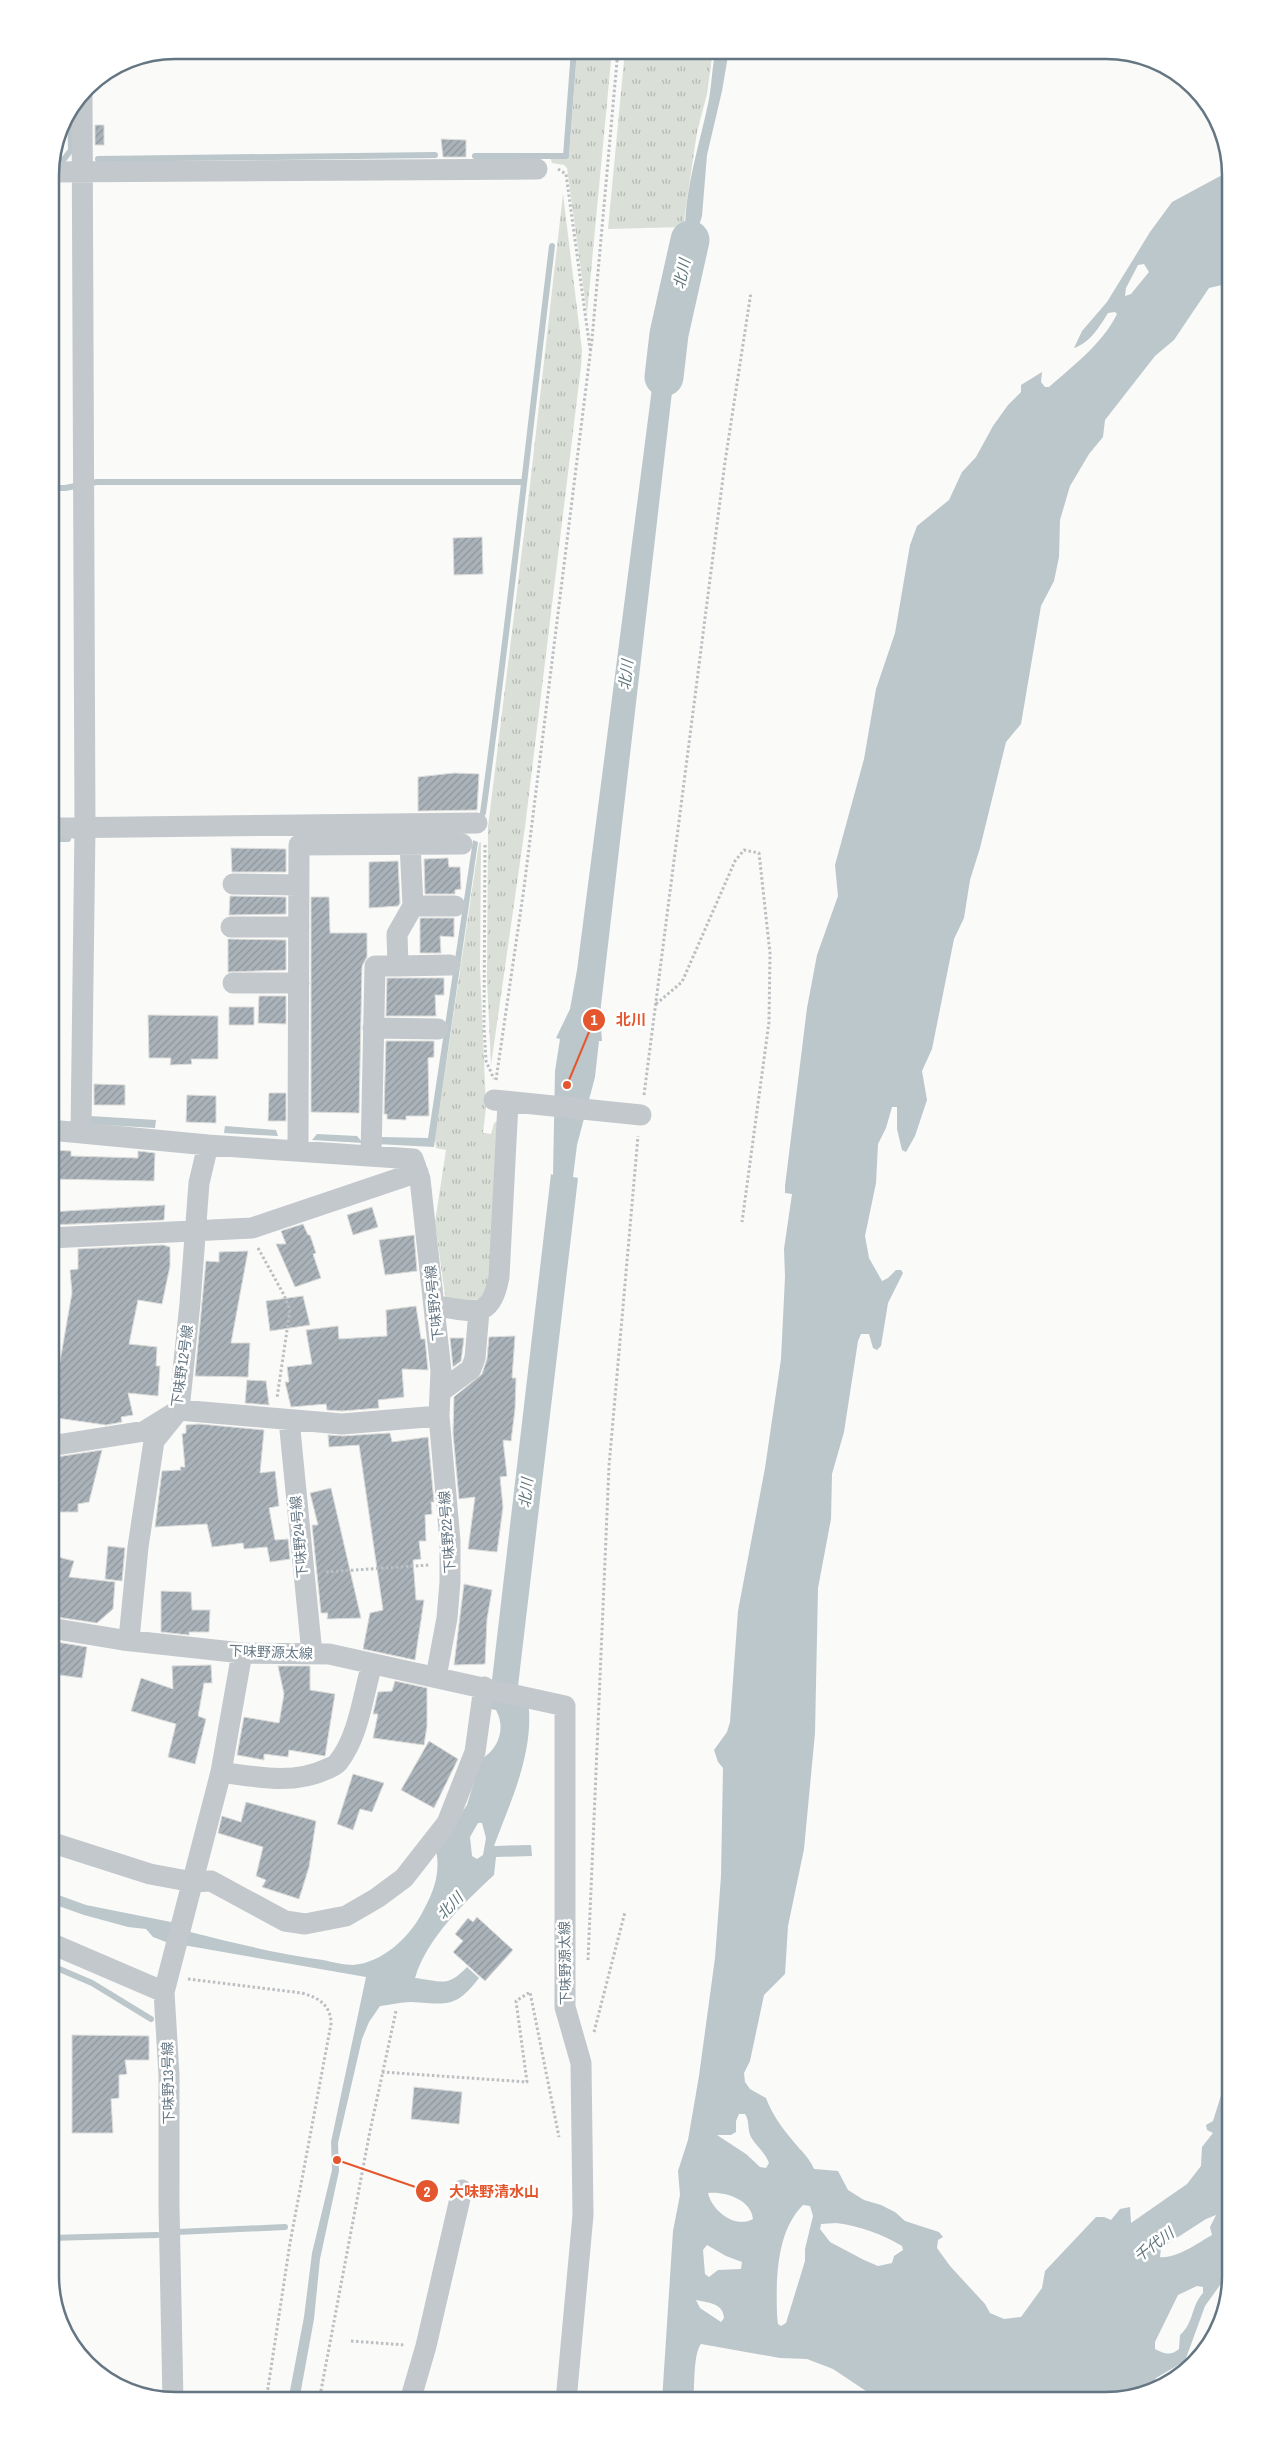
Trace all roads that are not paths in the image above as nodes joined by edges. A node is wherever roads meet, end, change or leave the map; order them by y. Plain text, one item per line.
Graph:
1 (82, 105) edge
2 (538, 169) road end
3 (59, 172) edge
4 (83, 172) junction
5 (477, 822) road end
6 (59, 828) edge
7 (85, 828) junction
8 (410, 844) junction
9 (462, 844) dead end
10 (233, 884) dead end
11 (299, 884) junction
12 (413, 906) junction
13 (455, 906) dead end
14 (231, 927) dead end
15 (299, 927) junction
16 (450, 965) dead end
17 (398, 966) junction
18 (233, 983) dead end
19 (299, 983) junction
20 (373, 1028) junction
21 (438, 1029) dead end
22 (641, 1115) road end
23 (59, 1130) edge
24 (80, 1131) junction
25 (208, 1145) junction
26 (298, 1151) junction
27 (371, 1156) junction
28 (418, 1172) junction
29 (195, 1231) junction
30 (59, 1238) edge
31 (435, 1306) junction
32 (480, 1311) junction
33 (440, 1392) junction
34 (179, 1410) junction
35 (439, 1416) junction
36 (281, 1419) junction
37 (59, 1445) edge
38 (59, 1629) edge
39 (129, 1639) junction
40 (242, 1653) junction
41 (312, 1654) junction
42 (372, 1664) junction
43 (436, 1677) junction
44 (487, 1688) junction
45 (221, 1772) junction
46 (59, 1845) edge
47 (193, 1882) junction
48 (59, 1946) edge
49 (166, 1984) junction
50 (462, 2190) dead end
51 (173, 2392) edge
52 (413, 2392) edge
53 (567, 2392) edge

1 - 4 street
2 - 4 street
3 - 4 street
4 - 7 street
5 - 7 street
6 - 7 street
7 - 24 street
8 - 9 street
8 - 11 street
8 - 12 street
10 - 11 street
11 - 15 street
12 - 13 street
12 - 17 street
14 - 15 street
15 - 19 street
16 - 17 street
17 - 20 street
18 - 19 street
19 - 26 street
20 - 21 street
20 - 27 street
22 - 32 street
23 - 24 street
24 - 25 street
25 - 26 street
25 - 29 street, 下味野12号線
26 - 27 street
27 - 28 street
28 - 29 street
28 - 31 street, 下味野2号線
29 - 30 street
29 - 34 street, 下味野12号線
31 - 32 street
31 - 33 street, 下味野2号線
32 - 33 street
33 - 35 street, 下味野2号線
34 - 36 street
34 - 37 street
34 - 39 street, 下味野12号線
35 - 36 street
35 - 43 street, 下味野22号線
36 - 41 street, 下味野24号線
38 - 39 street, 下味野源太線
39 - 40 street, 下味野源太線
40 - 41 street, 下味野源太線
40 - 45 street, 下味野13号線
41 - 42 street, 下味野源太線
42 - 43 street, 下味野源太線
42 - 45 street
43 - 44 street, 下味野源太線
44 - 47 street
44 - 53 street, 下味野源太線
45 - 47 street, 下味野13号線
46 - 47 street
47 - 49 street, 下味野13号線
48 - 49 street
49 - 51 street, 下味野13号線
50 - 52 street

